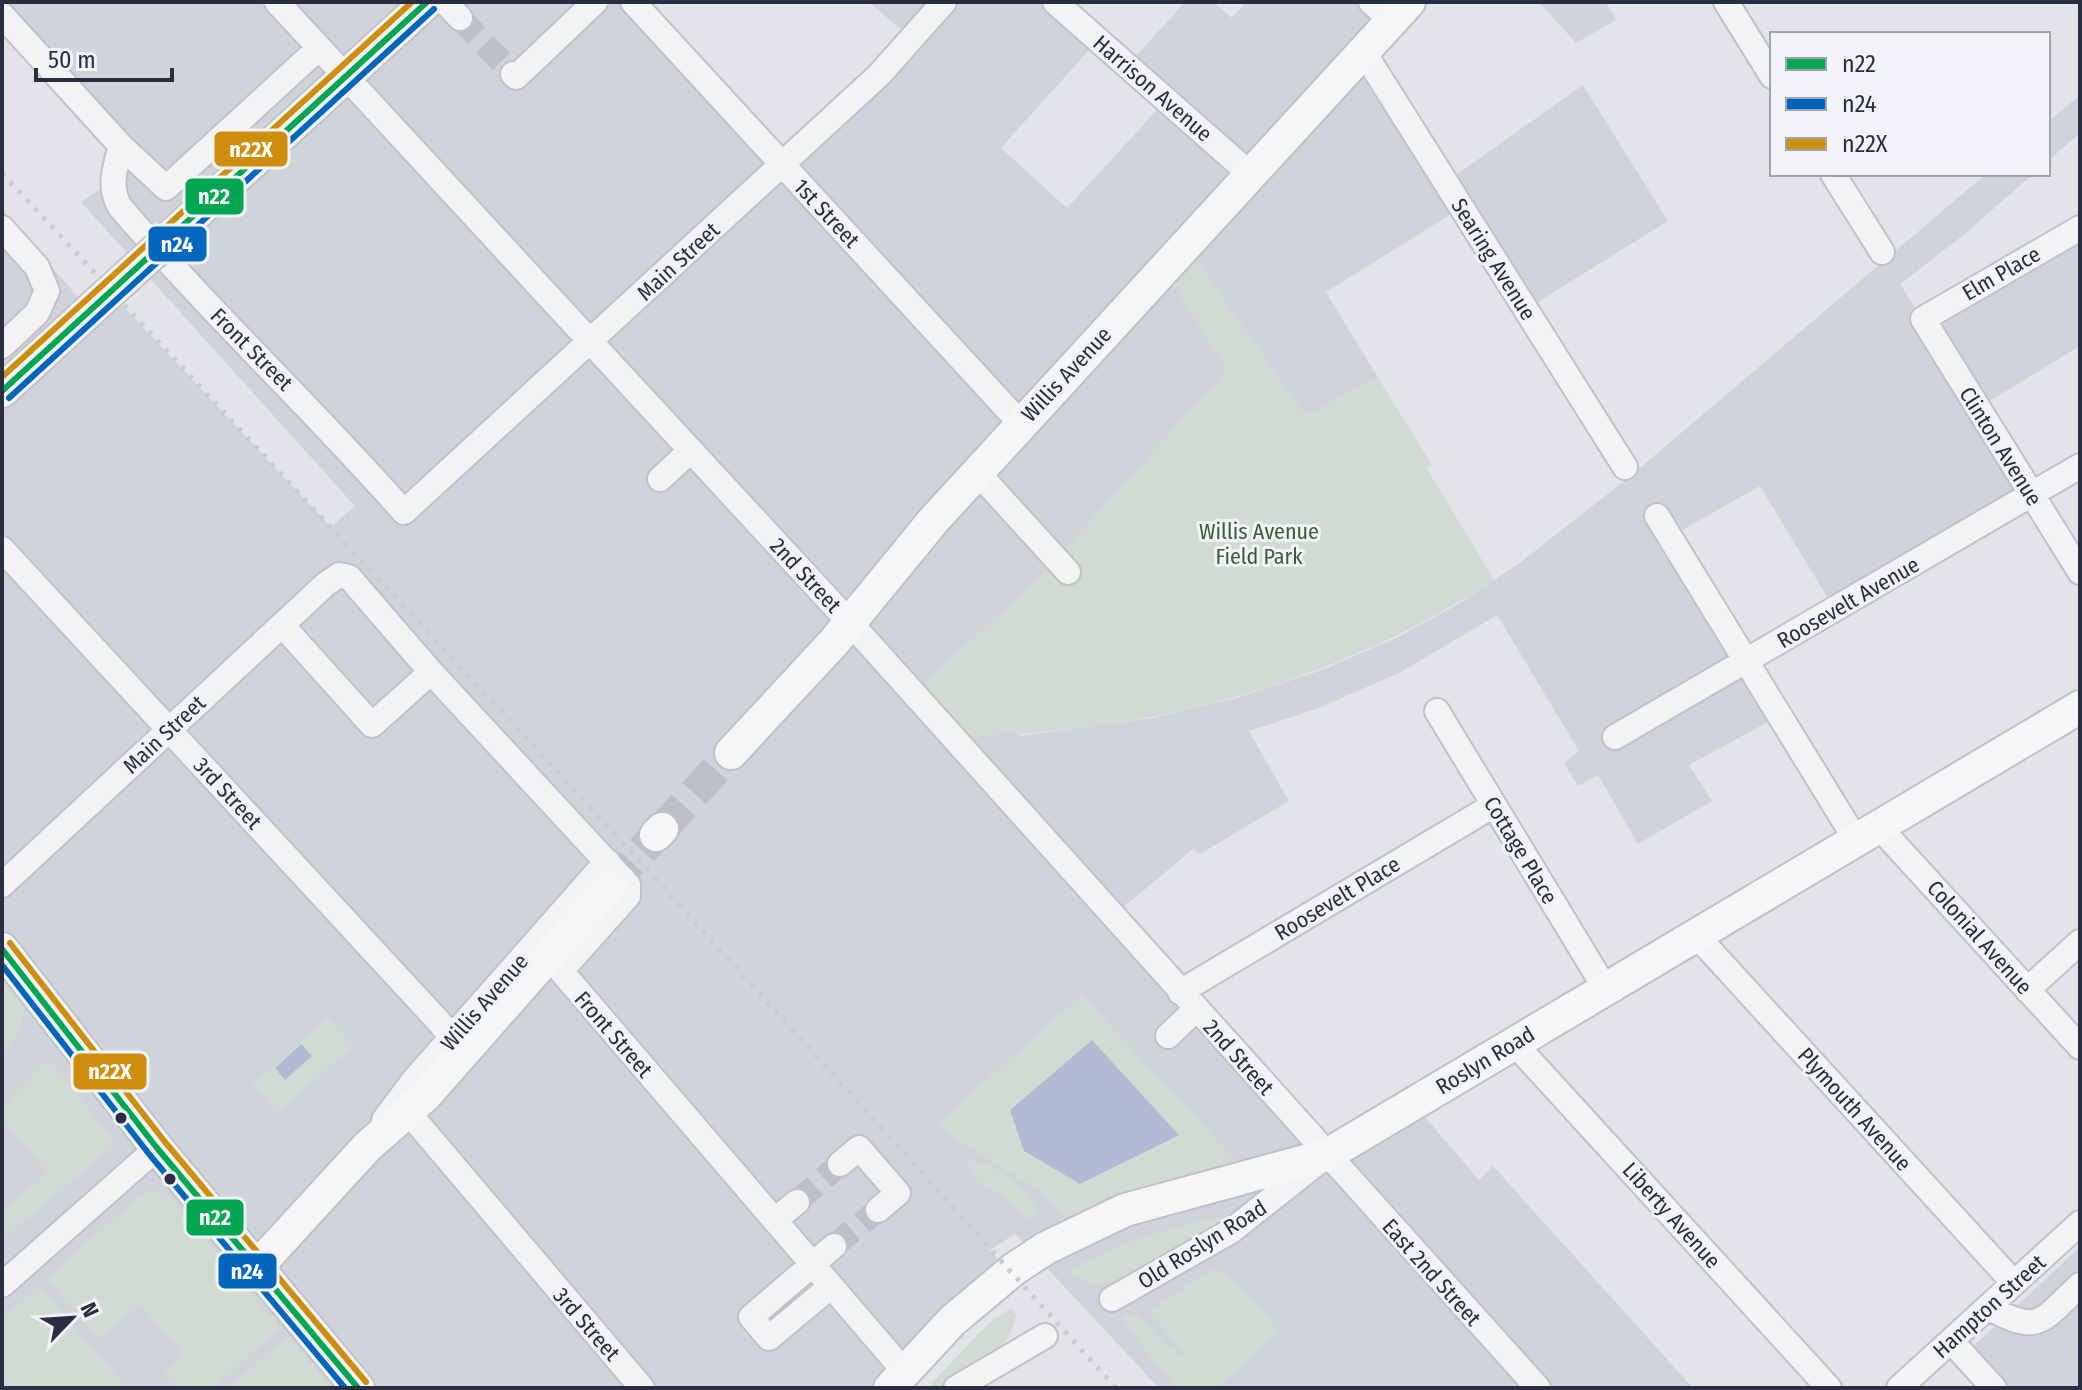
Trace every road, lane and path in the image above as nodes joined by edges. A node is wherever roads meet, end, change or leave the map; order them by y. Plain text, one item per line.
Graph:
1 (277, 2) edge
2 (427, 2) edge
3 (595, 2) edge
4 (633, 2) edge
5 (944, 2) edge
6 (1055, 2) edge
7 (1726, 2) edge
8 (1390, 8) edge
9 (2, 15) edge
10 (319, 48) junction
11 (1363, 51) junction
12 (1770, 73) edge
13 (513, 74) dead end
14 (346, 77) junction
15 (121, 146) junction
16 (782, 165) junction
17 (1250, 174) junction
18 (1834, 176) edge
19 (2, 228) edge
20 (2080, 228) edge
21 (1882, 252) dead end
22 (1923, 319) joint
23 (590, 343) junction
24 (2, 346) edge
25 (2, 391) edge
26 (1021, 424) junction
27 (690, 451) junction
28 (2080, 466) edge
29 (1625, 467) dead end
30 (977, 472) junction
31 (660, 479) dead end
32 (2032, 494) junction
33 (404, 512) joint
34 (1657, 516) dead end
35 (2, 549) edge
36 (1068, 572) dead end
37 (2080, 572) edge
38 (326, 584) joint
39 (850, 623) junction
40 (282, 625) junction
41 (1746, 661) junction
42 (431, 672) junction
43 (2080, 707) edge
44 (1437, 711) dead end
45 (169, 730) junction
46 (1615, 737) dead end
47 (731, 753) tunnel mouth
48 (1494, 805) junction
49 (1868, 834) junction
50 (608, 874) junction
51 (2, 885) edge
52 (1696, 935) junction
53 (2080, 942) edge
54 (2, 949) edge
55 (1605, 988) junction
56 (2027, 990) junction
57 (1188, 1000) junction
58 (1168, 1036) dead end
59 (453, 1037) junction
60 (1514, 1043) junction
61 (2080, 1047) edge
62 (408, 1112) junction
63 (367, 1147) junction
64 (157, 1148) junction
65 (1327, 1155) junction
66 (840, 1164) tunnel mouth
67 (797, 1202) tunnel mouth
68 (878, 1210) tunnel mouth
69 (775, 1220) junction
70 (2080, 1223) edge
71 (834, 1246) tunnel mouth
72 (813, 1264) junction
73 (257, 1267) junction
74 (2014, 1283) junction
75 (2, 1285) edge
76 (2080, 1285) edge
77 (831, 1286) junction
78 (1112, 1299) dead end
79 (1988, 1307) junction
80 (1045, 1336) dead end
81 (1951, 1341) junction
82 (897, 1379) edge
83 (358, 1388) edge
84 (642, 1388) edge
85 (956, 1388) edge
86 (1538, 1388) edge
87 (1829, 1388) edge
88 (1899, 1388) edge
89 (1994, 1388) edge

1 - 10 street, 2nd Street
2 - 14 main road
3 - 13 street
4 - 16 street, 1st Street
5 - 16 street, Main Street
6 - 17 street, Harrison Avenue
7 - 12 street
8 - 11 main road, Willis Avenue
9 - 15 street
10 - 14 street, 2nd Street
10 - 15 street
11 - 17 main road, Willis Avenue
11 - 29 street, Searing Avenue
14 - 23 street, 2nd Street
14 - 25 main road, bridge
15 - 33 street, Front Street
16 - 23 street, Main Street
16 - 26 street, 1st Street
17 - 26 main road, Willis Avenue
18 - 21 street
19 - 24 street
20 - 22 street, Elm Place
22 - 32 street, Clinton Avenue
23 - 27 street, 2nd Street
23 - 33 street, Main Street
26 - 30 main road, Willis Avenue
27 - 31 street
27 - 39 street, 2nd Street
28 - 32 street, Roosevelt Avenue
30 - 36 street
30 - 39 main road, Willis Avenue
32 - 37 street, Clinton Avenue
32 - 41 street, Roosevelt Avenue
34 - 41 street
35 - 45 street, 3rd Street
38 - 40 street, Main Street
38 - 42 street, Front Street
39 - 47 main road, Willis Avenue
39 - 57 street, 2nd Street
40 - 42 street
40 - 45 street, Main Street
41 - 46 street, Roosevelt Avenue
41 - 49 street
42 - 50 street, Front Street
43 - 49 main road, Roslyn Road
44 - 48 street, Cottage Place
45 - 51 street, Main Street
45 - 59 street, 3rd Street
48 - 55 street, Cottage Place
48 - 57 street, Roosevelt Place
49 - 52 main road, Roslyn Road
49 - 56 street, Colonial Avenue
50 - 59 street, Willis Avenue
50 - 62 main road, Willis Avenue
50 - 69 street, Front Street
52 - 55 main road, Roslyn Road
52 - 74 street, Plymouth Avenue
53 - 56 street
54 - 64 main road
55 - 60 main road, Roslyn Road
56 - 61 street, Colonial Avenue
57 - 58 street, Roosevelt Place
57 - 65 street, 2nd Street
59 - 63 street, Willis Avenue
60 - 65 main road, Roslyn Road
60 - 87 street, Liberty Avenue
62 - 63 main road, Willis Avenue
62 - 84 street, 3rd Street
63 - 73 main road, Willis Avenue
64 - 73 main road
64 - 75 street
65 - 78 street, Old Roslyn Road
65 - 82 main road, Roslyn Road
65 - 86 street, East 2nd Street
66 - 68 street
67 - 69 street
69 - 72 street, Front Street
70 - 74 street, Hampton Street
71 - 72 street
72 - 77 street, Front Street
72 - 77 street
73 - 83 main road
74 - 79 street, Hampton Street
76 - 79 street
77 - 82 street, Front Street
79 - 81 street, Hampton Street
80 - 85 street
81 - 88 street, Hampton Street
81 - 89 street

